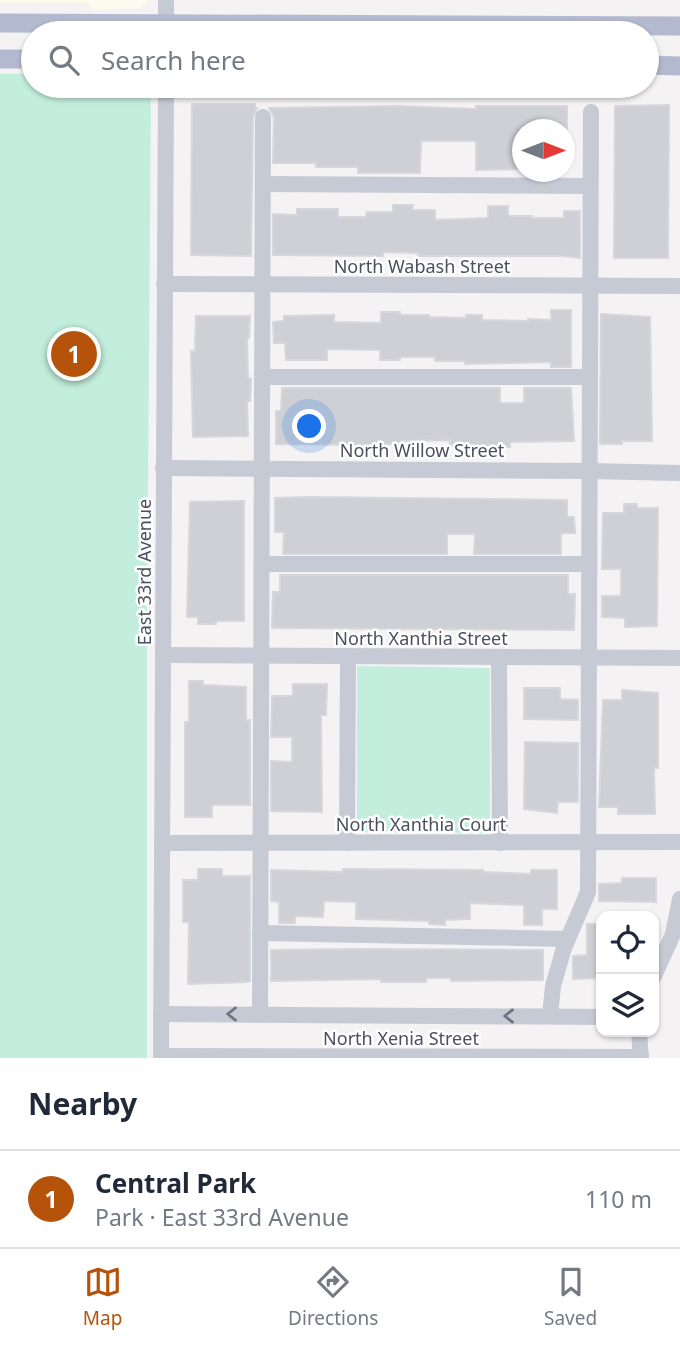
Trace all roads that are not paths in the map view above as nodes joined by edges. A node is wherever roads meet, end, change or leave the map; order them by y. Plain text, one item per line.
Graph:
1 (166, 0) edge
2 (166, 21) edge
3 (0, 23) edge
4 (21, 24) edge
5 (659, 26) edge
6 (680, 26) edge
7 (0, 59) edge
8 (21, 60) edge
9 (659, 65) edge
10 (680, 66) edge
11 (166, 98) edge
12 (590, 112) dead end
13 (263, 117) dead end
14 (263, 184) junction
15 (590, 186) junction
16 (164, 284) junction
17 (263, 284) junction
18 (590, 286) junction
19 (680, 286) edge
20 (590, 376) junction
21 (262, 377) junction
22 (163, 468) junction
23 (262, 469) junction
24 (589, 471) junction
25 (680, 473) edge
26 (262, 564) junction
27 (589, 564) junction
28 (163, 655) junction
29 (262, 656) junction
30 (348, 656) junction
31 (499, 657) junction
32 (589, 658) junction
33 (680, 659) edge
34 (590, 842) junction
35 (680, 842) edge
36 (162, 843) junction
37 (261, 843) junction
38 (347, 843) junction
39 (500, 843) junction
40 (680, 899) edge
41 (261, 933) junction
42 (568, 939) junction
43 (655, 974) edge
44 (161, 1014) junction
45 (260, 1014) junction
46 (550, 1016) junction
47 (596, 1017) edge
48 (639, 1037) edge
49 (161, 1057) edge
50 (257, 1057) edge
51 (547, 1058) edge
52 (641, 1058) edge

1 - 2 street
3 - 4 main road
5 - 6 main road
7 - 8 main road
9 - 10 main road
11 - 16 street, East 33rd Avenue
12 - 15 street
13 - 14 street
14 - 15 street
14 - 17 street
15 - 18 street
16 - 17 street, North Wabash Street
16 - 22 street, East 33rd Avenue
17 - 18 street, North Wabash Street
17 - 21 street
18 - 19 street, North Wabash Street
18 - 20 street
20 - 21 street
20 - 24 street
21 - 23 street
22 - 23 street, North Willow Street
22 - 28 street, East 33rd Avenue
23 - 24 street, North Willow Street
23 - 26 street
24 - 25 street, North Willow Street
24 - 27 street
26 - 27 street
26 - 29 street
27 - 32 street
28 - 29 street, North Xanthia Street
28 - 36 street, East 33rd Avenue
29 - 30 street, North Xanthia Street
29 - 37 street
30 - 31 street, North Xanthia Street
30 - 38 street
31 - 32 street, North Xanthia Street
31 - 39 street
32 - 33 street, North Xanthia Street
32 - 34 street
34 - 35 street, North Xanthia Court
34 - 39 street, North Xanthia Court
34 - 42 street
36 - 37 street, North Xanthia Court
36 - 44 street, East 33rd Avenue
37 - 38 street, North Xanthia Court
37 - 41 street
38 - 39 street, North Xanthia Court
40 - 43 street
41 - 42 street
41 - 45 street
42 - 46 street
45 -> 44 street, North Xenia Street
44 - 49 street, East 33rd Avenue
46 -> 45 street, North Xenia Street
46 - 47 street, North Xenia Street
48 - 52 street
49 - 50 street, North Xenia Street
50 - 51 street, North Xenia Street
51 - 52 street, North Xenia Street

